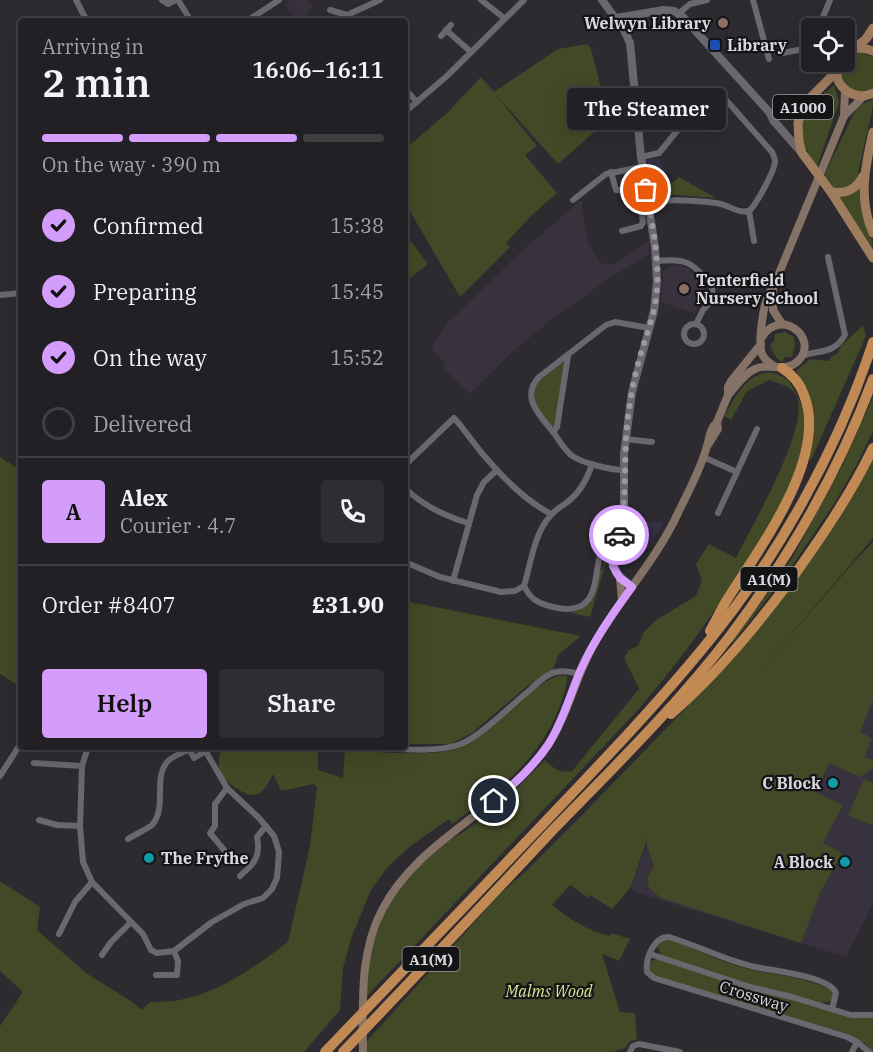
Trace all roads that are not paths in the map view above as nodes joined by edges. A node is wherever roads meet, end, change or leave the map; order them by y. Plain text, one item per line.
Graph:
1 (76, 0) edge
2 (162, 0) edge
3 (177, 0) edge
4 (279, 0) edge
5 (380, 0) edge
6 (481, 0) edge
7 (524, 0) edge
8 (602, 0) edge
9 (707, 0) edge
10 (753, 0) edge
11 (830, 0) edge
12 (330, 10) dead end
13 (678, 14) junction
14 (627, 15) junction
15 (85, 18) edge
16 (189, 18) edge
17 (252, 18) edge
18 (348, 18) edge
19 (504, 18) junction
20 (616, 18) junction
21 (824, 18) edge
22 (622, 27) junction
23 (873, 28) edge
24 (441, 36) dead end
25 (855, 46) edge
26 (855, 49) edge
27 (801, 50) edge
28 (873, 51) edge
29 (471, 52) junction
30 (783, 54) dead end
31 (769, 59) dead end
32 (831, 72) edge
33 (838, 72) edge
34 (845, 91) junction
35 (408, 92) edge
36 (868, 94) edge
37 (417, 102) junction
38 (805, 103) junction
39 (408, 110) edge
40 (770, 113) junction
41 (844, 116) junction
42 (873, 132) edge
43 (802, 153) junction
44 (641, 156) junction
45 (642, 167) junction
46 (865, 171) junction
47 (612, 172) junction
48 (831, 192) junction
49 (573, 200) dead end
50 (648, 202) junction
51 (749, 211) junction
52 (621, 231) dead end
53 (873, 234) edge
54 (754, 241) dead end
55 (828, 257) dead end
56 (873, 258) edge
57 (657, 261) junction
58 (773, 288) junction
59 (18, 293) edge
60 (0, 295) edge
61 (696, 324) dead end
62 (782, 324) junction
63 (649, 328) junction
64 (803, 340) junction
65 (761, 341) junction
66 (873, 342) edge
67 (818, 351) junction
68 (568, 356) junction
69 (802, 356) junction
70 (779, 367) junction
71 (873, 379) edge
72 (728, 395) junction
73 (757, 429) dead end
74 (553, 432) junction
75 (625, 439) junction
76 (652, 442) dead end
77 (873, 448) edge
78 (703, 457) junction
79 (408, 462) edge
80 (592, 464) junction
81 (497, 470) junction
82 (624, 470) junction
83 (737, 472) junction
84 (408, 490) edge
85 (718, 513) dead end
86 (551, 514) junction
87 (468, 523) junction
88 (618, 540) junction
89 (408, 564) edge
90 (620, 578) junction
91 (453, 581) junction
92 (524, 586) junction
93 (632, 587) junction
94 (622, 600) junction
95 (698, 655) junction
96 (579, 674) junction
97 (18, 748) edge
98 (408, 748) edge
99 (87, 750) edge
100 (185, 750) edge
101 (189, 750) edge
102 (209, 750) edge
103 (206, 752) junction
104 (627, 753) junction
105 (33, 764) dead end
106 (82, 766) junction
107 (0, 776) edge
108 (227, 788) junction
109 (39, 820) dead end
110 (80, 826) junction
111 (266, 826) junction
112 (128, 840) dead end
113 (224, 850) dead end
114 (240, 876) dead end
115 (92, 882) junction
116 (131, 922) junction
117 (59, 934) dead end
118 (174, 951) junction
119 (650, 954) junction
120 (102, 955) dead end
121 (156, 975) dead end
122 (832, 1009) junction
123 (873, 1015) edge
124 (857, 1042) junction
125 (325, 1052) edge
126 (343, 1052) edge
127 (363, 1052) edge
128 (630, 1052) edge
129 (680, 1052) edge
130 (852, 1052) edge
131 (869, 1052) edge

1 - 15 street
2 - 3 street
3 - 16 street
4 - 17 street
5 - 18 street
6 - 19 street
7 - 19 street
8 - 20 street
9 - 13 street
10 - 31 street
11 - 21 street
12 - 18 street
13 - 14 street
13 - 40 street
14 - 20 street
14 - 22 street
19 - 29 street
20 - 22 street
22 - 44 street
23 - 25 main road
24 - 29 street
26 - 28 main road
27 - 30 street
29 - 37 street
32 - 38 main road, A1000
33 - 34 main road
34 - 36 main road
34 - 41 main road
35 - 37 street
36 - 41 main road
37 - 39 street
38 - 40 street
38 - 43 main road, A1000
40 - 43 street
41 - 58 main road
42 - 46 main road
43 - 48 main road, A1000
44 - 45 street
44 - 51 street
45 - 47 street
45 - 50 street
46 - 48 main road
46 - 53 main road
47 - 49 street
47 - 52 street
48 - 56 main road, A1000
50 - 51 street
50 - 57 street
51 - 54 street
55 - 67 street
57 - 61 street
57 - 63 street
58 - 62 main road
58 - 65 main road
59 - 60 street
62 - 64 main road
62 - 65 main road
63 - 68 street
63 - 75 street
64 - 67 street
64 - 69 main road
65 - 70 main road
65 - 72 main road
66 - 95 highway, A1(M)
67 - 69 street
68 - 74 street
68 - 74 street
69 - 70 main road
70 - 72 main road
70 - 95 highway, A1(M)
71 - 104 highway, A1(M)
72 - 78 main road
73 - 83 street
74 - 80 street
75 - 76 street
75 - 82 street
77 - 104 highway, A1(M)
78 - 83 street
78 - 93 main road
79 - 81 street
80 - 82 street
80 - 86 street
81 - 86 street
81 - 87 street
82 - 88 street
83 - 85 street
84 - 87 street
86 - 92 street
87 - 91 street
88 - 90 street
88 - 92 street
89 - 91 street
90 - 93 street
90 - 94 main road
91 - 92 street
93 - 94 main road
94 - 96 main road
95 - 125 highway, A1(M)
96 - 98 street
96 - 127 main road
97 - 107 street
99 - 106 street
100 - 112 street
101 - 103 street
102 - 103 street
103 - 108 street
104 - 126 highway, A1(M)
105 - 106 street
106 - 110 street
108 - 111 street
108 - 113 street
109 - 110 street
110 - 115 street
111 - 114 street
111 - 118 street
115 - 116 street
115 - 117 street
116 - 118 street
116 - 120 street
118 - 121 street
119 - 122 street, Crossway
119 - 122 street, Crossway
119 - 124 street, Crossway
122 - 123 street, Crossway
124 - 130 street
124 - 131 street, Crossway
128 - 129 street

